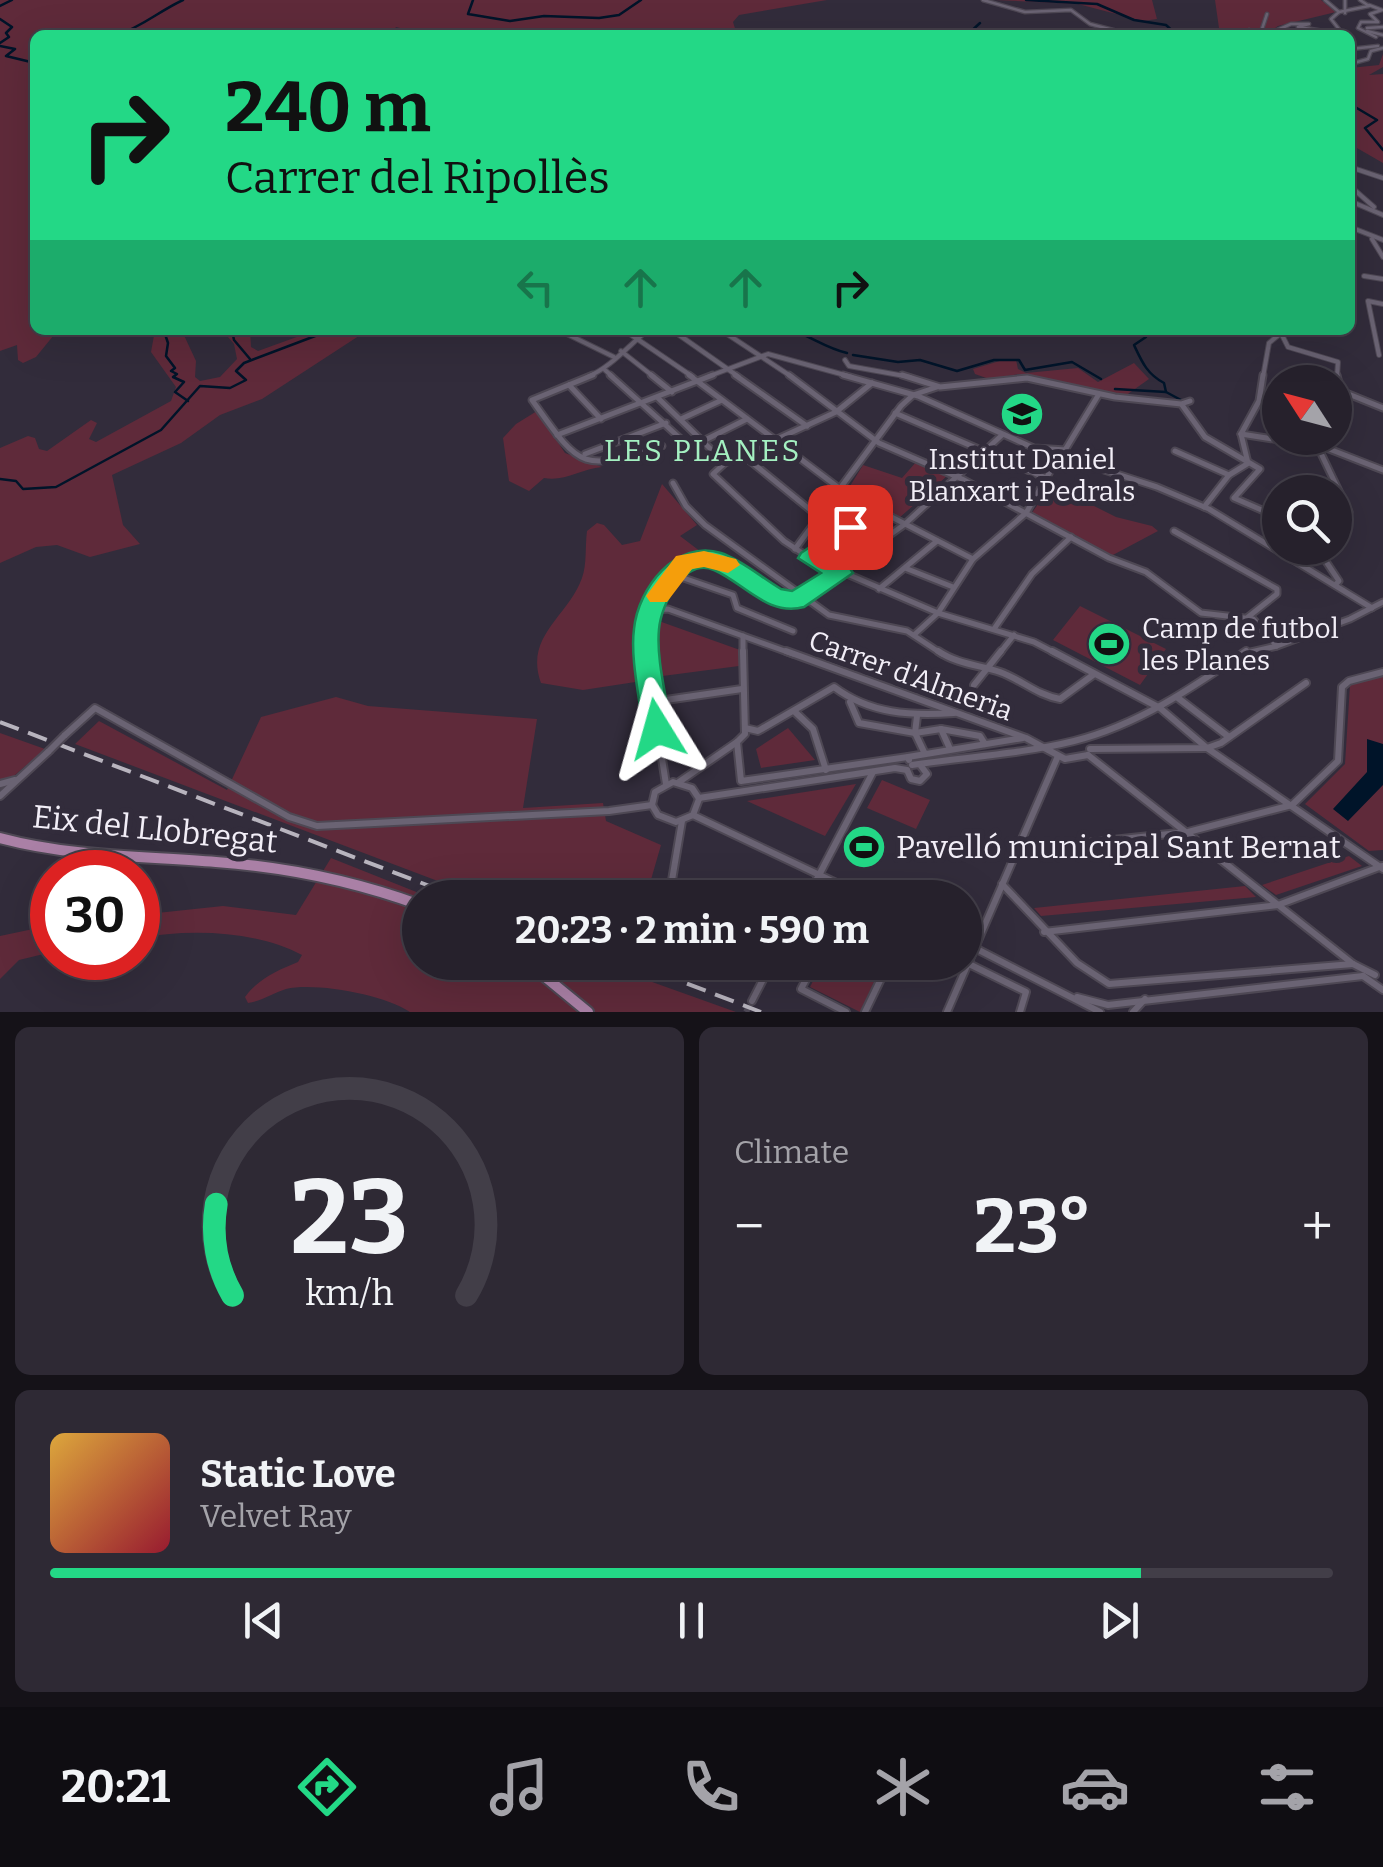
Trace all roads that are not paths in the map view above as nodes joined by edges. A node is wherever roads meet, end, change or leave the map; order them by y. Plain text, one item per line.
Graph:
1 (983, 0) edge
2 (1325, 0) edge
3 (1345, 0) edge
4 (1360, 0) edge
5 (1369, 5) junction
6 (1339, 12) junction
7 (1345, 13) junction
8 (1267, 14) dead end
9 (1383, 27) edge
10 (1366, 28) junction
11 (1113, 30) edge
12 (1264, 30) edge
13 (1276, 30) edge
14 (1317, 30) edge
15 (1340, 30) edge
16 (1383, 35) edge
17 (1376, 37) junction
18 (1383, 46) edge
19 (1355, 50) edge
20 (1355, 63) edge
21 (1355, 168) edge
22 (1383, 178) edge
23 (1355, 190) edge
24 (1355, 203) edge
25 (1376, 209) junction
26 (1383, 215) edge
27 (1355, 229) edge
28 (1371, 237) junction
29 (1383, 240) edge
30 (1383, 258) edge
31 (1364, 276) dead end
32 (1383, 279) edge
33 (1383, 304) edge
34 (1374, 334) junction
35 (569, 335) edge
36 (635, 335) edge
37 (642, 335) edge
38 (680, 335) edge
39 (729, 335) edge
40 (1279, 335) edge
41 (1282, 335) edge
42 (1383, 336) edge
43 (639, 337) junction
44 (621, 352) junction
45 (1379, 354) dead end
46 (761, 355) junction
47 (614, 357) junction
48 (845, 360) dead end
49 (729, 368) junction
50 (604, 370) junction
51 (698, 382) junction
52 (872, 383) junction
53 (570, 385) junction
54 (940, 387) junction
55 (672, 392) junction
56 (1099, 394) junction
57 (914, 395) junction
58 (658, 398) junction
59 (722, 400) junction
60 (1190, 401) dead end
61 (644, 402) junction
62 (1181, 404) junction
63 (1383, 408) edge
64 (836, 412) junction
65 (895, 413) junction
66 (600, 419) junction
67 (681, 419) junction
68 (747, 419) junction
69 (666, 423) junction
70 (807, 426) junction
71 (1242, 434) junction
72 (557, 435) junction
73 (1002, 435) junction
74 (1262, 437) edge
75 (682, 440) dead end
76 (777, 440) junction
77 (875, 440) junction
78 (703, 441) junction
79 (662, 446) dead end
80 (1064, 450) junction
81 (984, 451) junction
82 (1175, 451) dead end
83 (1048, 452) junction
84 (584, 455) junction
85 (743, 455) junction
86 (1348, 455) edge
87 (1073, 460) junction
88 (725, 463) junction
89 (1055, 463) junction
90 (1248, 463) junction
91 (1383, 470) edge
92 (1229, 475) junction
93 (956, 476) junction
94 (1046, 478) junction
95 (673, 484) dead end
96 (840, 489) junction
97 (876, 507) junction
98 (1204, 507) junction
99 (1262, 510) edge
100 (1026, 513) junction
101 (819, 517) junction
102 (905, 524) junction
103 (1174, 531) dead end
104 (1071, 537) junction
105 (937, 542) junction
106 (794, 550) junction
107 (810, 558) junction
108 (973, 559) junction
109 (1328, 565) edge
110 (905, 568) junction
111 (840, 573) junction
112 (672, 574) junction
113 (1335, 585) junction
114 (953, 587) junction
115 (879, 589) junction
116 (804, 597) junction
117 (1383, 602) edge
118 (1372, 608) junction
119 (652, 610) junction
120 (938, 614) junction
121 (1248, 617) junction
122 (994, 629) junction
123 (793, 631) dead end
124 (914, 635) junction
125 (1014, 635) junction
126 (743, 636) junction
127 (1277, 646) junction
128 (988, 668) junction
129 (1383, 672) edge
130 (1094, 674) junction
131 (1306, 684) dead end
132 (974, 685) dead end
133 (742, 689) junction
134 (1178, 698) junction
135 (652, 702) junction
136 (850, 702) junction
137 (1160, 708) junction
138 (794, 711) junction
139 (957, 713) junction
140 (917, 716) junction
141 (745, 728) junction
142 (941, 729) junction
143 (915, 733) junction
144 (1089, 736) junction
145 (1229, 737) junction
146 (1026, 738) junction
147 (738, 742) junction
148 (985, 744) junction
149 (1042, 746) junction
150 (1207, 748) junction
151 (951, 750) junction
152 (1089, 752) junction
153 (925, 754) junction
154 (1058, 756) junction
155 (915, 766) junction
156 (826, 770) junction
157 (873, 772) junction
158 (22, 776) junction
159 (680, 782) junction
160 (0, 784) edge
161 (666, 784) junction
162 (0, 796) edge
163 (698, 798) junction
164 (652, 805) junction
165 (1292, 805) junction
166 (693, 815) junction
167 (682, 821) junction
168 (1188, 832) junction
169 (0, 838) edge
170 (1018, 850) junction
171 (1382, 868) edge
172 (819, 874) junction
173 (672, 880) edge
174 (816, 880) edge
175 (828, 880) edge
176 (1002, 884) junction
177 (402, 898) edge
178 (1278, 905) junction
179 (982, 922) edge
180 (1044, 932) junction
181 (982, 951) edge
182 (1353, 964) junction
183 (982, 971) edge
184 (1364, 974) junction
185 (1378, 977) edge
186 (549, 980) edge
187 (763, 980) edge
188 (805, 980) edge
189 (880, 980) edge
190 (961, 980) edge
191 (1383, 990) edge
192 (1148, 998) junction
193 (752, 1000) tunnel mouth
194 (1119, 1003) junction
195 (1104, 1010) edge
196 (588, 1012) edge
197 (846, 1012) edge
198 (865, 1012) edge
199 (947, 1012) edge
200 (1020, 1012) edge
201 (1130, 1012) edge

1 - 11 street
2 - 6 street
3 - 7 street
4 - 5 street
5 - 7 street
5 - 17 street
6 - 7 street
6 - 15 street
8 - 12 street
9 - 10 street
10 - 16 street
10 - 17 street
13 - 14 street
17 - 18 street
18 - 19 street
18 - 20 street
21 - 22 street
23 - 25 street
24 - 25 street
25 - 26 street
27 - 28 street
28 - 29 street
28 - 30 street
31 - 32 street
33 - 34 street
34 - 42 street
34 - 45 street
35 - 47 street
36 - 43 street
37 - 43 street
38 - 49 street
39 - 46 street
40 - 71 street
41 - 63 street
43 - 44 street
43 - 51 street
44 - 47 street
44 - 55 street
46 - 49 street
46 - 52 street
46 - 64 street
47 - 50 street
48 - 54 street
49 - 51 street
49 - 70 street
50 - 53 street
50 - 61 street
51 - 55 street
51 - 59 street
52 - 57 street
52 - 64 street
53 - 66 street
53 - 72 street
54 - 56 street
54 - 57 street
55 - 58 street
56 - 62 street
56 - 80 street
57 - 65 street
57 - 73 street
58 - 61 street
58 - 67 street
59 - 67 street
59 - 68 street
60 - 62 street
61 - 66 street
61 - 69 street
62 - 90 street
64 - 70 street
64 - 77 street
65 - 77 street
65 - 81 street
66 - 72 street
67 - 78 street
68 - 76 street
68 - 78 street
69 - 75 street
69 - 84 street
70 - 76 street
71 - 74 street
71 - 90 street
72 - 84 street
73 - 81 street
73 - 83 street
76 - 85 street
76 - 96 street
77 - 93 street
77 - 96 street
78 - 88 street
79 - 84 street
80 - 83 street
80 - 87 street
81 - 93 street
81 - 94 street
82 - 92 street
83 - 89 street
85 - 88 street
85 - 101 street
86 - 91 street
87 - 89 street
87 - 98 street
88 - 106 street
89 - 94 street
90 - 92 street
90 - 99 street
92 - 98 street
93 - 100 street
93 - 102 street
94 - 100 street
95 - 116 street
96 - 97 street
96 - 101 street
97 - 102 street
97 - 107 street
98 - 113 street
100 - 104 street
100 - 108 street
101 - 106 street
102 - 105 street
102 - 111 street
103 - 121 street
104 - 121 street
104 - 122 street
105 - 108 street
105 - 110 street
106 - 107 street
107 - 111 street
108 - 114 street
109 - 113 street
110 - 114 street
110 - 115 street
111 - 115 street
111 - 116 street
112 - 116 street
112 - 119 street
112 - 123 street
113 - 118 street
114 - 120 street
115 - 120 street
116 - 124 street
117 - 118 street
118 - 127 street
119 - 126 street, Carrer d'Almeria
119 - 135 street
120 - 122 street
120 - 124 street
121 - 127 street
122 - 125 street
124 - 128 street
125 - 128 street
125 - 130 street
126 - 133 street
126 - 139 street, Carrer d'Almeria
127 - 134 street
128 - 130 street
128 - 132 street
129 - 165 street
130 - 137 street
131 - 145 street
133 - 135 street
133 - 141 street
134 - 137 street
134 - 145 street
135 - 161 street
136 - 138 street
136 - 140 street
136 - 143 street
137 - 144 street
137 - 150 street
138 - 141 street
138 - 156 street
139 - 140 street
139 - 146 street, Carrer d'Almeria
140 - 143 street
141 - 147 street
142 - 143 street
142 - 148 street
142 - 151 street
143 - 153 street
144 - 149 street
144 - 152 street
145 - 150 street
146 - 148 street
146 - 149 street, Carrer d'Almeria
147 - 156 street
147 - 159 street
148 - 151 street
149 - 154 street, Carrer d'Almeria
149 - 155 street
150 - 152 street
150 - 165 street
151 - 153 street
152 - 154 street
152 - 168 street
153 - 155 street
154 - 170 street
155 - 156 street
155 - 157 street
157 - 163 street
157 - 172 street
158 - 160 street
158 - 162 street
158 - 164 street, bridge
159 - 161 street
159 - 163 street
161 - 164 street
163 - 166 street
164 - 167 street
165 - 168 street
165 - 171 street
166 - 167 street
166 - 172 street
167 - 173 street
168 - 170 street
168 - 178 street
169 - 177 main road, Eix del Llobregat
170 - 176 street
171 - 178 street
172 - 174 street
172 - 175 street
176 - 179 street
176 - 180 street
178 - 180 street
178 - 182 street
180 - 182 street
181 - 195 street
182 - 184 street
183 - 200 street
184 - 185 street
184 - 192 street
185 - 191 street
186 - 196 main road
187 - 193 street
188 - 197 street
189 - 198 street
190 - 199 street
192 - 194 street
192 - 201 street
194 - 195 street
194 - 201 street

